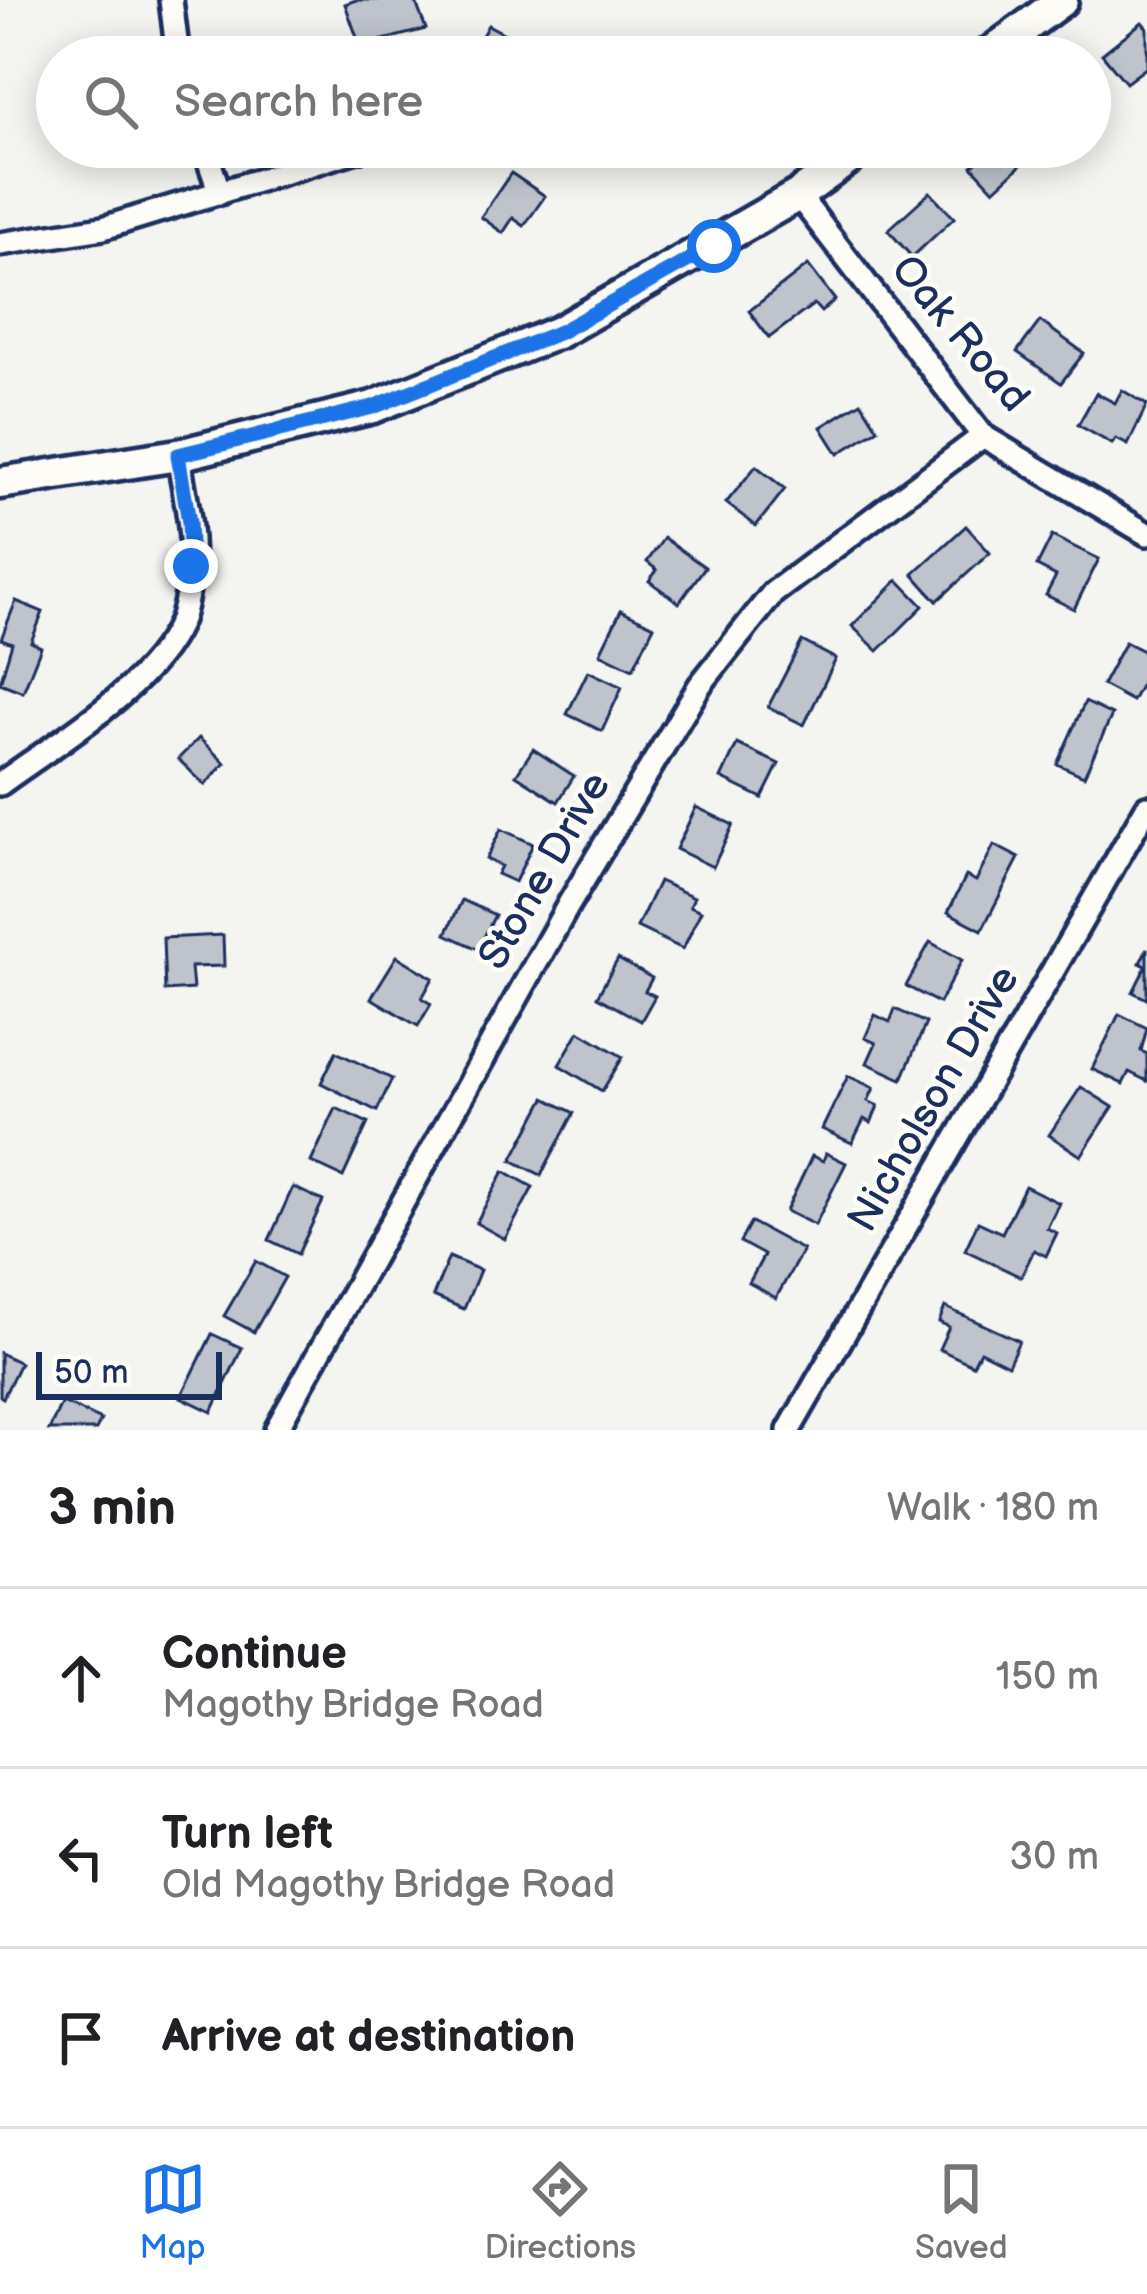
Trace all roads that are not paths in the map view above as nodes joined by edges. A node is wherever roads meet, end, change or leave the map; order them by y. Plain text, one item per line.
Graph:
1 (171, 0) edge
2 (1062, 0) edge
3 (175, 36) edge
4 (1013, 36) edge
5 (211, 168) edge
6 (300, 168) edge
7 (836, 168) edge
8 (220, 193) junction
9 (798, 195) junction
10 (0, 244) edge
11 (983, 436) junction
12 (178, 455) junction
13 (0, 483) edge
14 (1147, 534) edge
15 (0, 784) edge
16 (1147, 807) edge
17 (276, 1430) edge
18 (789, 1430) edge

1 - 3 street
2 - 4 main road
5 - 8 street
6 - 8 street
7 - 9 main road
8 - 10 street
9 - 11 street, Oak Road
9 - 12 main road
11 - 14 street, Oak Road
11 - 17 street, Stone Drive
12 - 13 main road
12 - 15 street
16 - 18 street, Nicholson Drive

